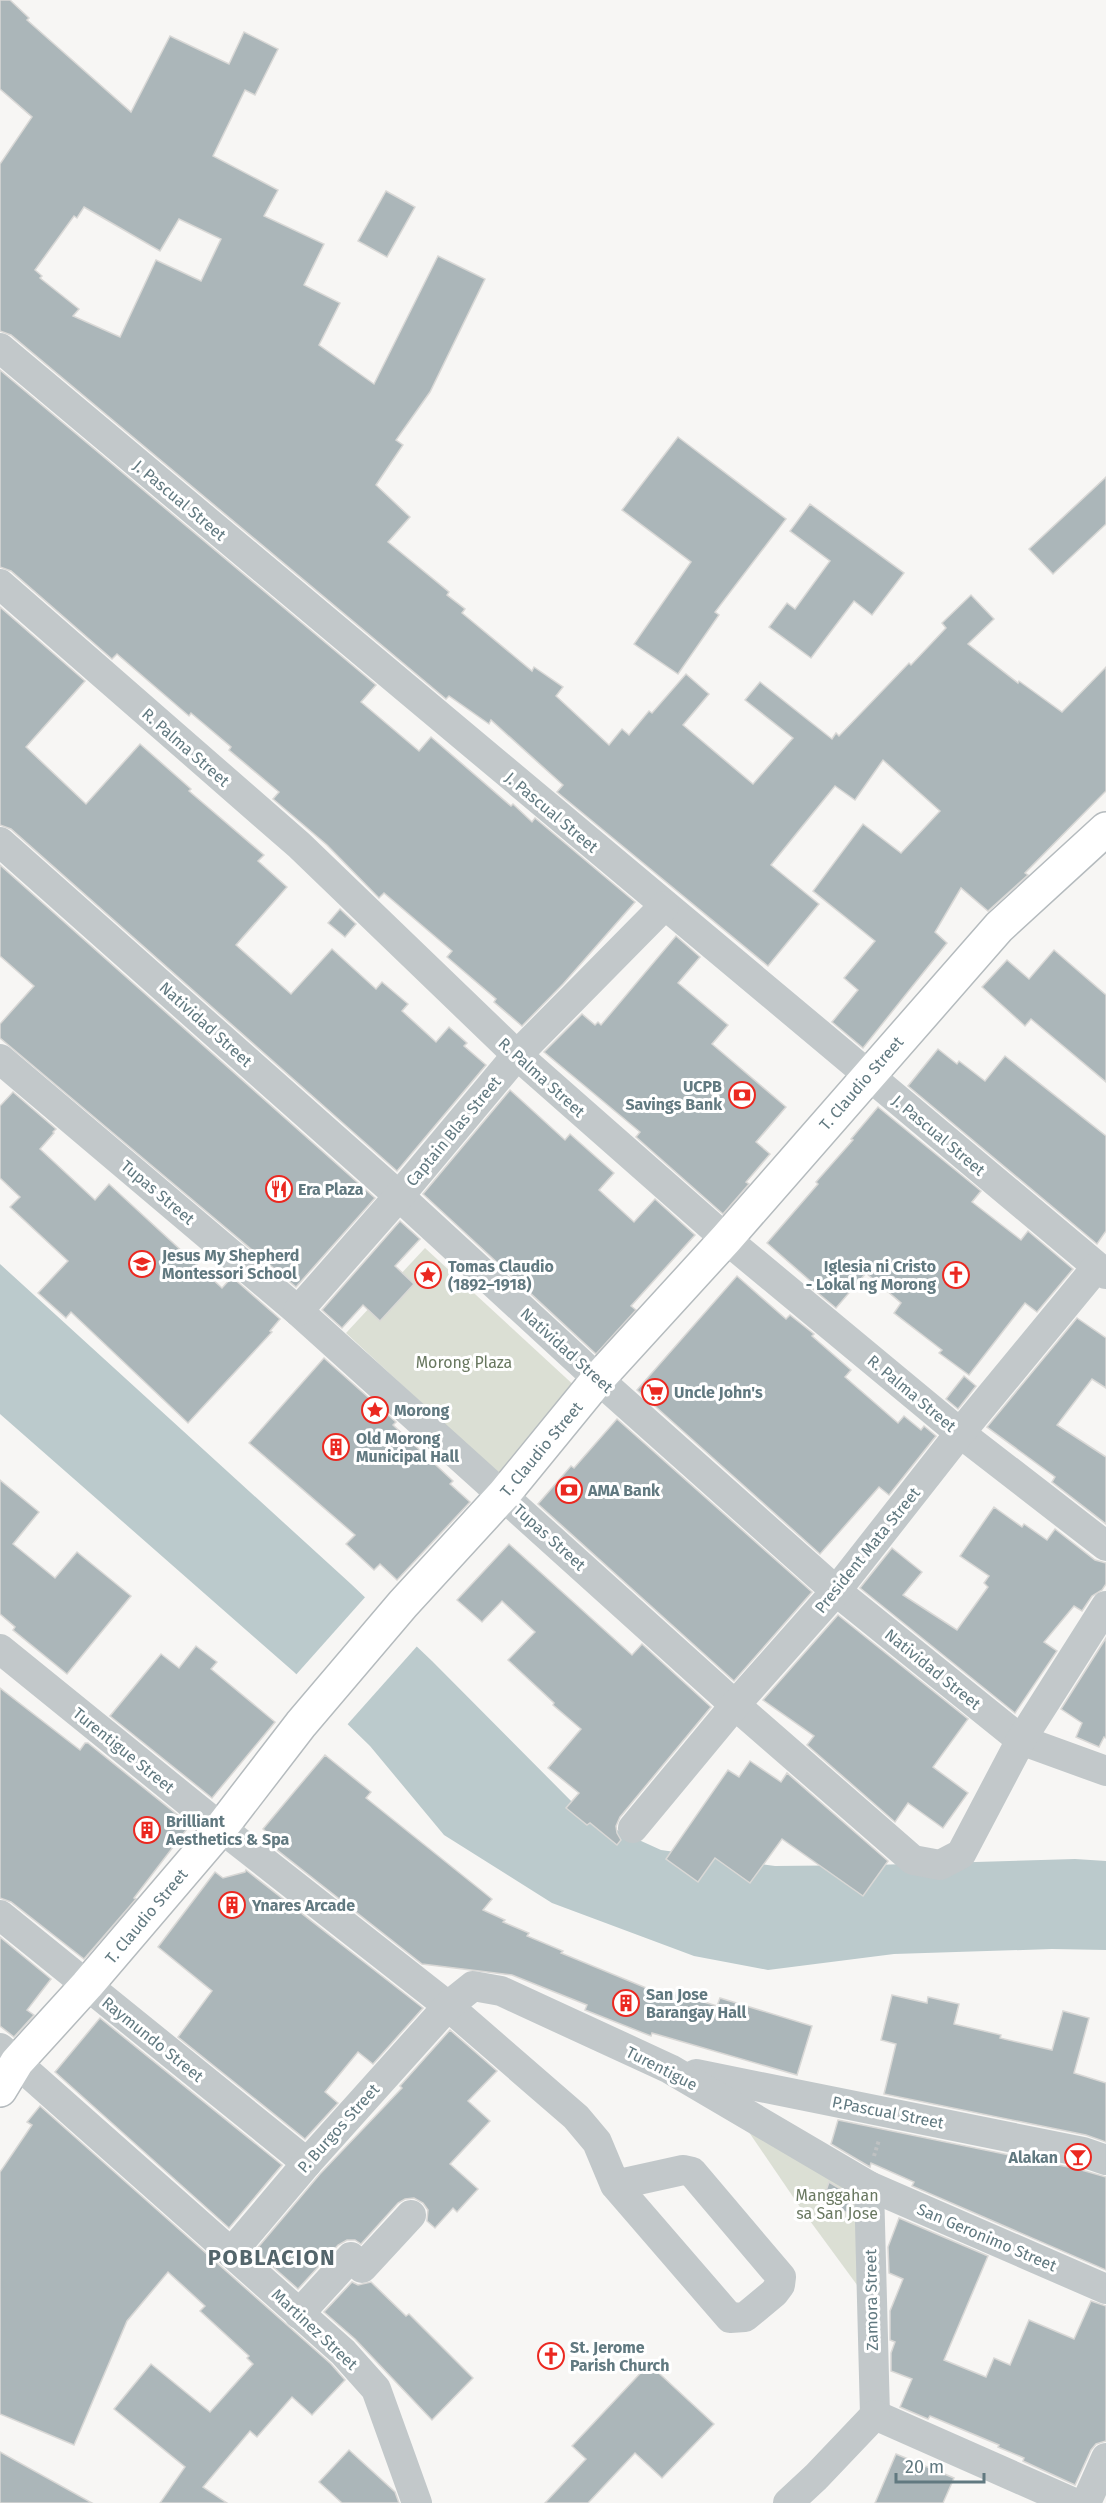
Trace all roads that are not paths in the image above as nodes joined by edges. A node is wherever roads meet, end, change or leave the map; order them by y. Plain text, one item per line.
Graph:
1 (0, 348) edge
2 (0, 584) edge
3 (1106, 829) edge
4 (0, 842) edge
5 (664, 906) junction
6 (517, 1055) junction
7 (0, 1059) edge
8 (868, 1075) junction
9 (399, 1196) junction
10 (726, 1239) junction
11 (1101, 1271) edge
12 (298, 1311) junction
13 (598, 1379) junction
14 (960, 1433) junction
15 (504, 1494) junction
16 (1106, 1546) edge
17 (836, 1591) junction
18 (1106, 1606) edge
19 (0, 1649) edge
20 (735, 1705) junction
21 (1021, 1740) junction
22 (1106, 1771) edge
23 (220, 1828) junction
24 (633, 1828) dead end
25 (0, 1915) edge
26 (87, 1985) junction
27 (448, 2006) junction
28 (9, 2055) edge
29 (670, 2069) junction
30 (0, 2090) edge
31 (1106, 2160) edge
32 (307, 2163) junction
33 (615, 2185) junction
34 (869, 2186) junction
35 (411, 2215) dead end
36 (231, 2253) junction
37 (1106, 2289) edge
38 (299, 2314) junction
39 (875, 2415) junction
40 (1106, 2458) edge
41 (417, 2503) edge
42 (788, 2503) edge
43 (1074, 2503) edge
44 (1086, 2503) edge

1 - 5 street, J. Pascual Street
2 - 6 street, R. Palma Street
3 - 8 main road, T. Claudio Street
4 - 9 street, Natividad Street
5 - 6 street, Captain Blas Street
5 - 8 street, J. Pascual Street
6 - 9 street, Captain Blas Street
6 - 10 street, R. Palma Street
7 - 12 street, Tupas Street
8 - 10 main road, T. Claudio Street
8 - 11 street, J. Pascual Street
9 - 12 street, Captain Blas Street
9 - 13 street, Natividad Street
10 - 13 main road, T. Claudio Street
10 - 14 street, R. Palma Street
11 - 14 street, President Mata Street
12 - 15 street, Tupas Street
13 - 15 main road, T. Claudio Street
13 - 17 street, Natividad Street
14 - 16 street, R. Palma Street
14 - 17 street, President Mata Street
15 - 20 street, Tupas Street
15 - 23 main road, T. Claudio Street
17 - 20 street, President Mata Street
17 - 21 street, Natividad Street
18 - 21 street
19 - 23 street, Turentigue Street
20 - 21 street, Tupas Street
20 - 24 street, President Mata Street
21 - 22 street, Natividad Street
23 - 26 main road, T. Claudio Street
23 - 27 street, Turentigue Street
25 - 26 street, Raymundo Street
26 - 28 main road, T. Claudio Street
26 - 32 street, Raymundo Street
27 - 29 street, Turentigue
27 - 32 street, P. Burgos Street
27 - 33 street, Turentigue Street
28 - 30 main road, T. Claudio Street
28 - 36 street, Martinez Street
29 - 31 street, P.Pascual Street
29 - 34 street, Turentigue
32 - 36 street, P. Burgos Street
33 - 33 street, Turentigue Street
34 - 37 street, San Geronimo Street
34 - 39 street, Zamora Street
35 - 38 street
36 - 38 street, Martinez Street
38 - 41 street, Martinez Street
39 - 42 street
39 - 43 street
40 - 44 street

